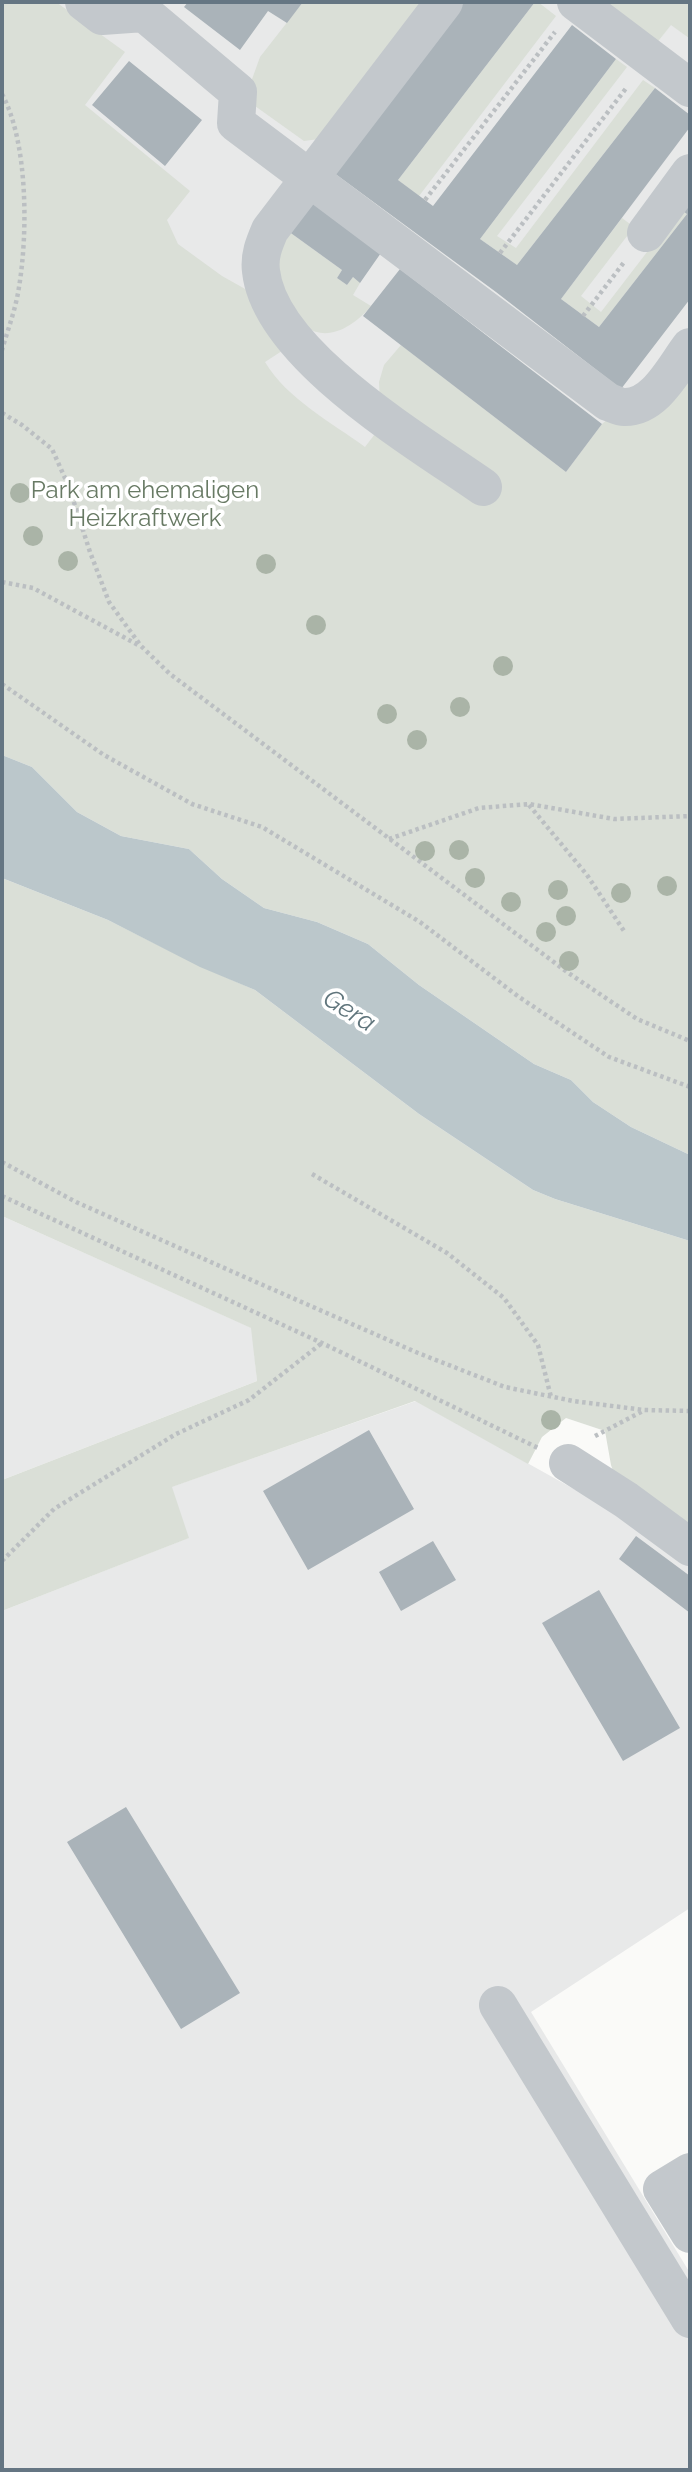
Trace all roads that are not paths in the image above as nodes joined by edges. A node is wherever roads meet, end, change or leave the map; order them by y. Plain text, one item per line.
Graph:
1 (84, 2) edge
2 (444, 2) edge
3 (577, 3) edge
4 (148, 7) edge
5 (690, 88) edge
6 (690, 173) edge
7 (309, 178) junction
8 (646, 233) road end
9 (690, 347) edge
10 (483, 487) dead end
11 (568, 1463) road end
12 (690, 1547) edge
13 (498, 2005) dead end
14 (690, 2172) edge
15 (690, 2234) edge
16 (690, 2319) edge

1 - 4 street
2 - 7 street
3 - 5 street
4 - 7 street
6 - 8 street
7 - 9 street
7 - 10 street
11 - 12 street
13 - 16 street
14 - 15 street

